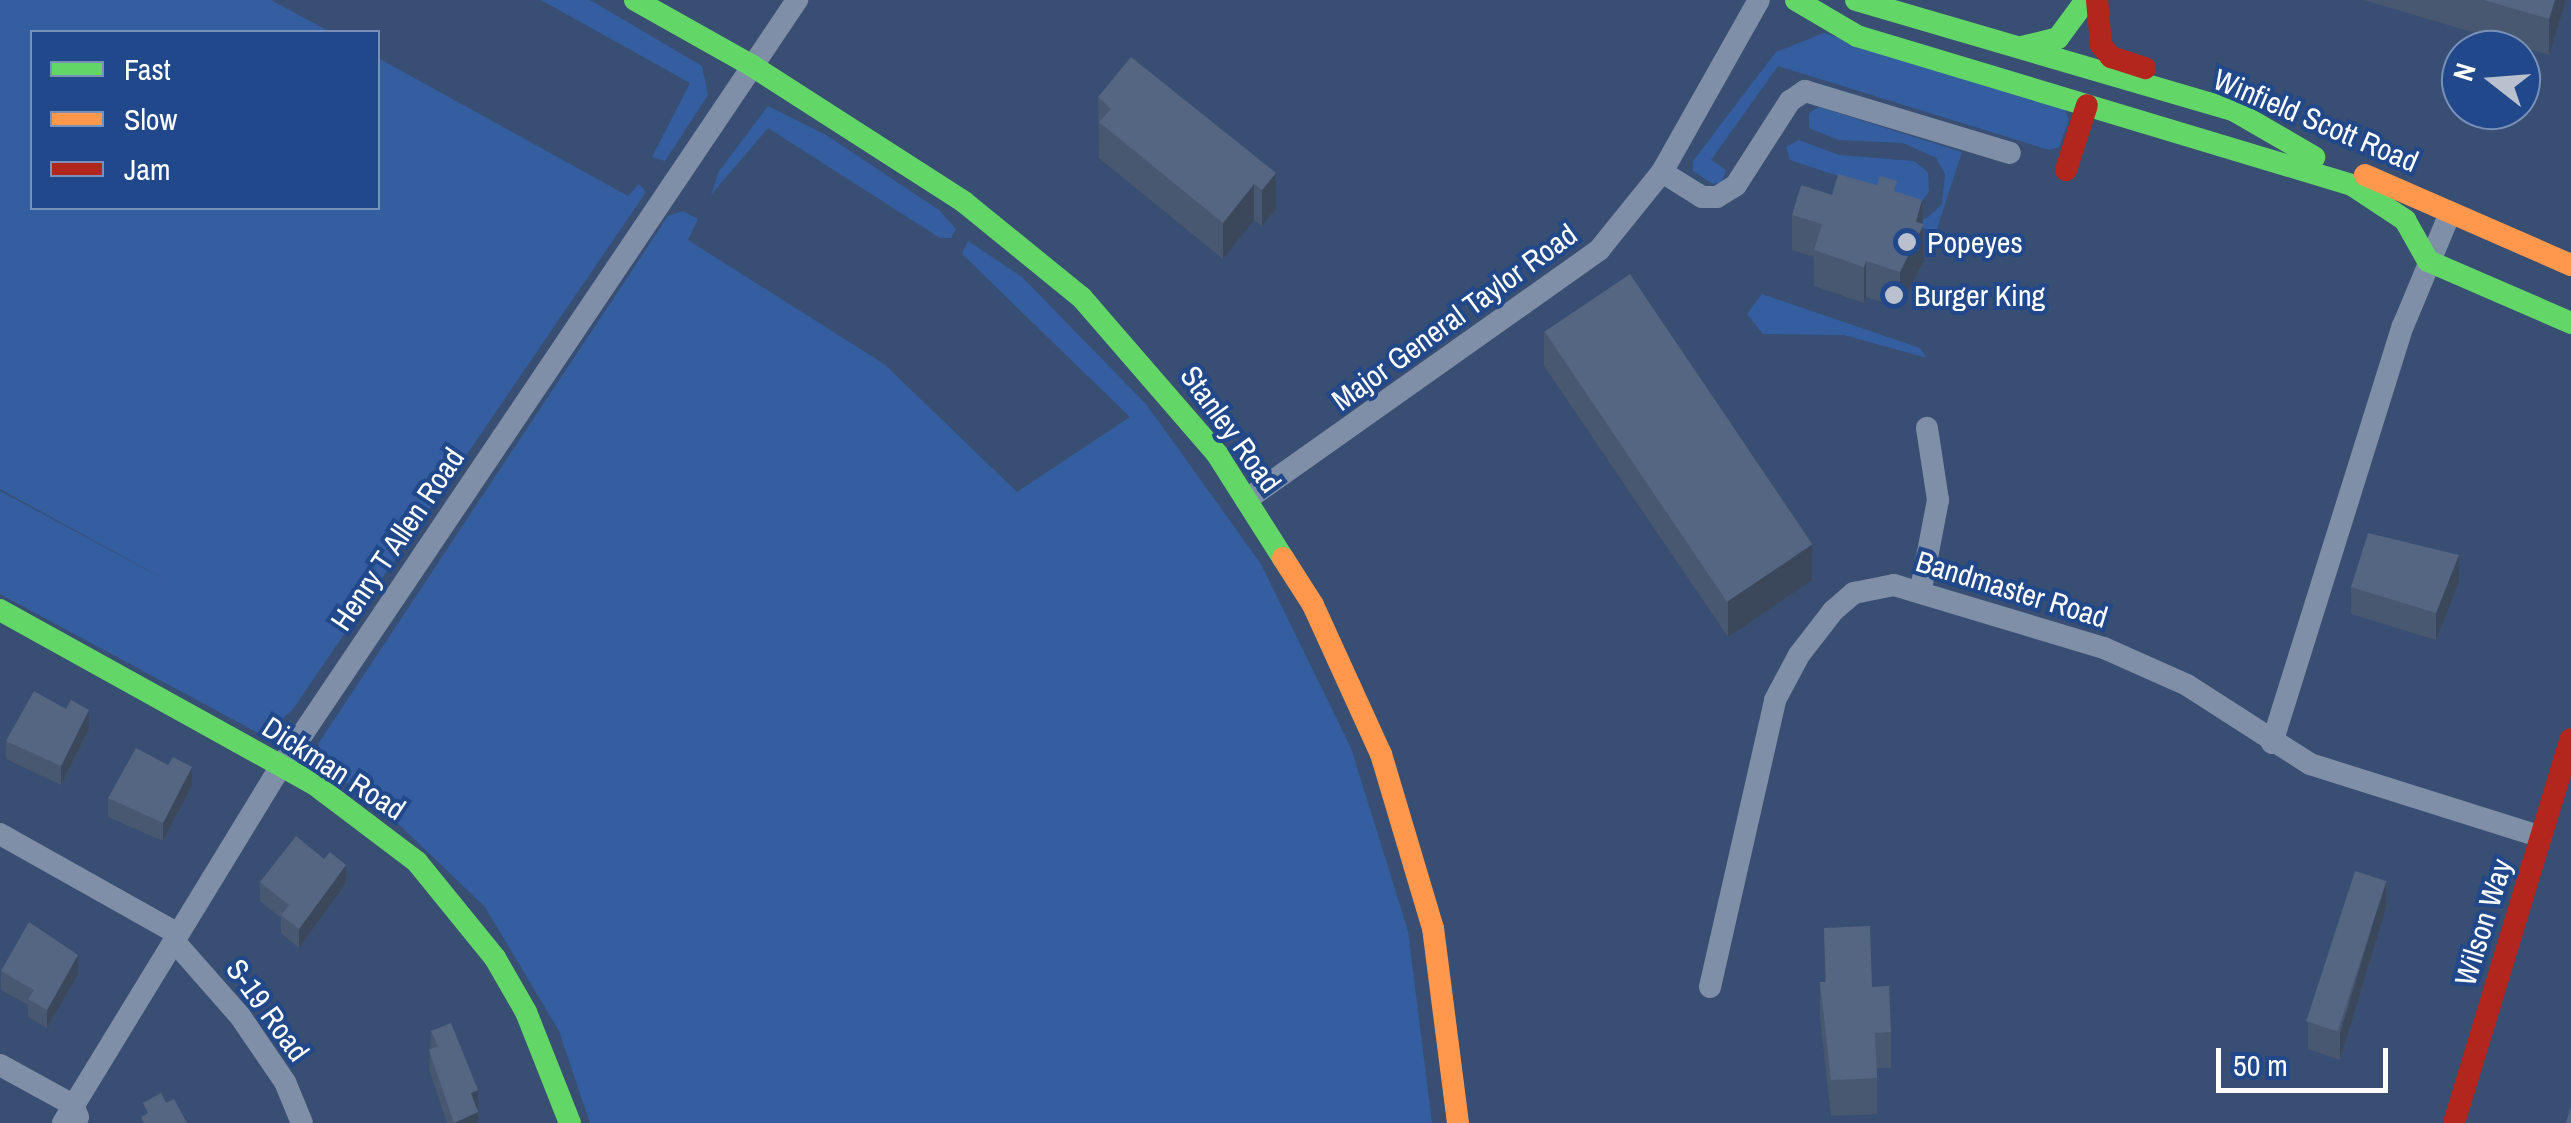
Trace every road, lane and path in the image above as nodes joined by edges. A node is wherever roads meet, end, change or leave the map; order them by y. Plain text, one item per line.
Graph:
1 (635, 0) edge
2 (798, 0) edge
3 (1760, 0) edge
4 (1796, 0) edge
5 (1856, 0) edge
6 (2086, 0) edge
7 (2096, 0) edge
8 (2022, 47) junction
9 (751, 65) junction
10 (2087, 104) junction
11 (2232, 110) junction
12 (2010, 153) dead end
13 (2066, 170) dead end
14 (1662, 172) junction
15 (2450, 213) junction
16 (2428, 261) junction
17 (2571, 265) edge
18 (2571, 323) edge
19 (1927, 428) dead end
20 (1246, 500) junction
21 (1921, 589) junction
22 (0, 610) edge
23 (2571, 739) edge
24 (2272, 743) junction
25 (281, 766) junction
26 (0, 834) edge
27 (2541, 836) junction
28 (176, 938) junction
29 (1710, 987) dead end
30 (0, 1064) edge
31 (72, 1117) edge
32 (302, 1123) edge
33 (570, 1123) edge
34 (1458, 1123) edge
35 (2454, 1123) edge

1 - 9 street, Stanley Road
2 - 9 street, Henry T Allen Road
3 - 14 street, Major General Taylor Road
4 - 10 street
5 - 8 street, Winfield Scott Road
6 - 8 street
7 - 11 street
8 - 11 street, Winfield Scott Road
9 - 20 street, Stanley Road
9 - 25 street, Henry T Allen Road
10 - 13 street
10 - 16 street
11 - 15 street, Winfield Scott Road
12 - 14 street
14 - 20 street, Major General Taylor Road
15 - 16 street
15 - 17 street, Winfield Scott Road
16 - 18 street
16 - 24 street
19 - 21 street
20 - 34 street, Stanley Road
21 - 24 street, Bandmaster Road
21 - 29 street, Bandmaster Road
22 - 25 street, Dickman Road
23 - 27 street, Wilson Way
24 - 27 street, Bandmaster Road
25 - 28 street, Henry T Allen Road
25 - 33 street, Dickman Road
26 - 28 street, S-19 Road
27 - 35 street, Wilson Way
28 - 31 street, Henry T Allen Road
28 - 32 street, S-19 Road
30 - 31 street

